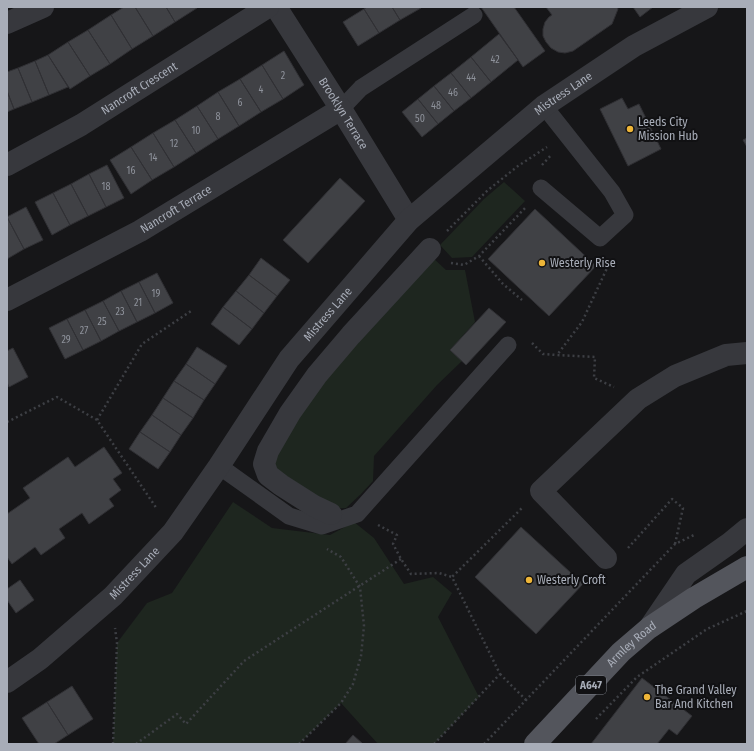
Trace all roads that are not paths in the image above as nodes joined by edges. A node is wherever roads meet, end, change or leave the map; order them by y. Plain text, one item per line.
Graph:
1 (268, 7) edge
2 (276, 7) edge
3 (707, 7) edge
4 (39, 8) edge
5 (474, 15) dead end
6 (7, 22) edge
7 (544, 106) junction
8 (341, 109) junction
9 (7, 165) edge
10 (541, 188) dead end
11 (409, 220) junction
12 (430, 249) road end
13 (7, 300) edge
14 (508, 344) dead end
15 (747, 352) edge
16 (219, 466) junction
17 (331, 514) dead end
18 (747, 530) edge
19 (606, 558) road end
20 (747, 567) edge
21 (649, 628) junction
22 (8, 677) edge
23 (535, 744) edge

1 - 9 street, Nancroft Crescent
2 - 8 street, Brooklyn Terrace
3 - 7 street, Mistress Lane
4 - 6 street
5 - 8 lane
7 - 10 lane
7 - 11 street, Mistress Lane
8 - 11 street, Brooklyn Terrace
8 - 13 street, Nancroft Terrace
11 - 16 street, Mistress Lane
12 - 17 street
14 - 16 lane
15 - 19 street
16 - 22 street, Mistress Lane
18 - 21 street
20 - 21 main road, Armley Road / A647
21 - 23 main road, Armley Road / A647

